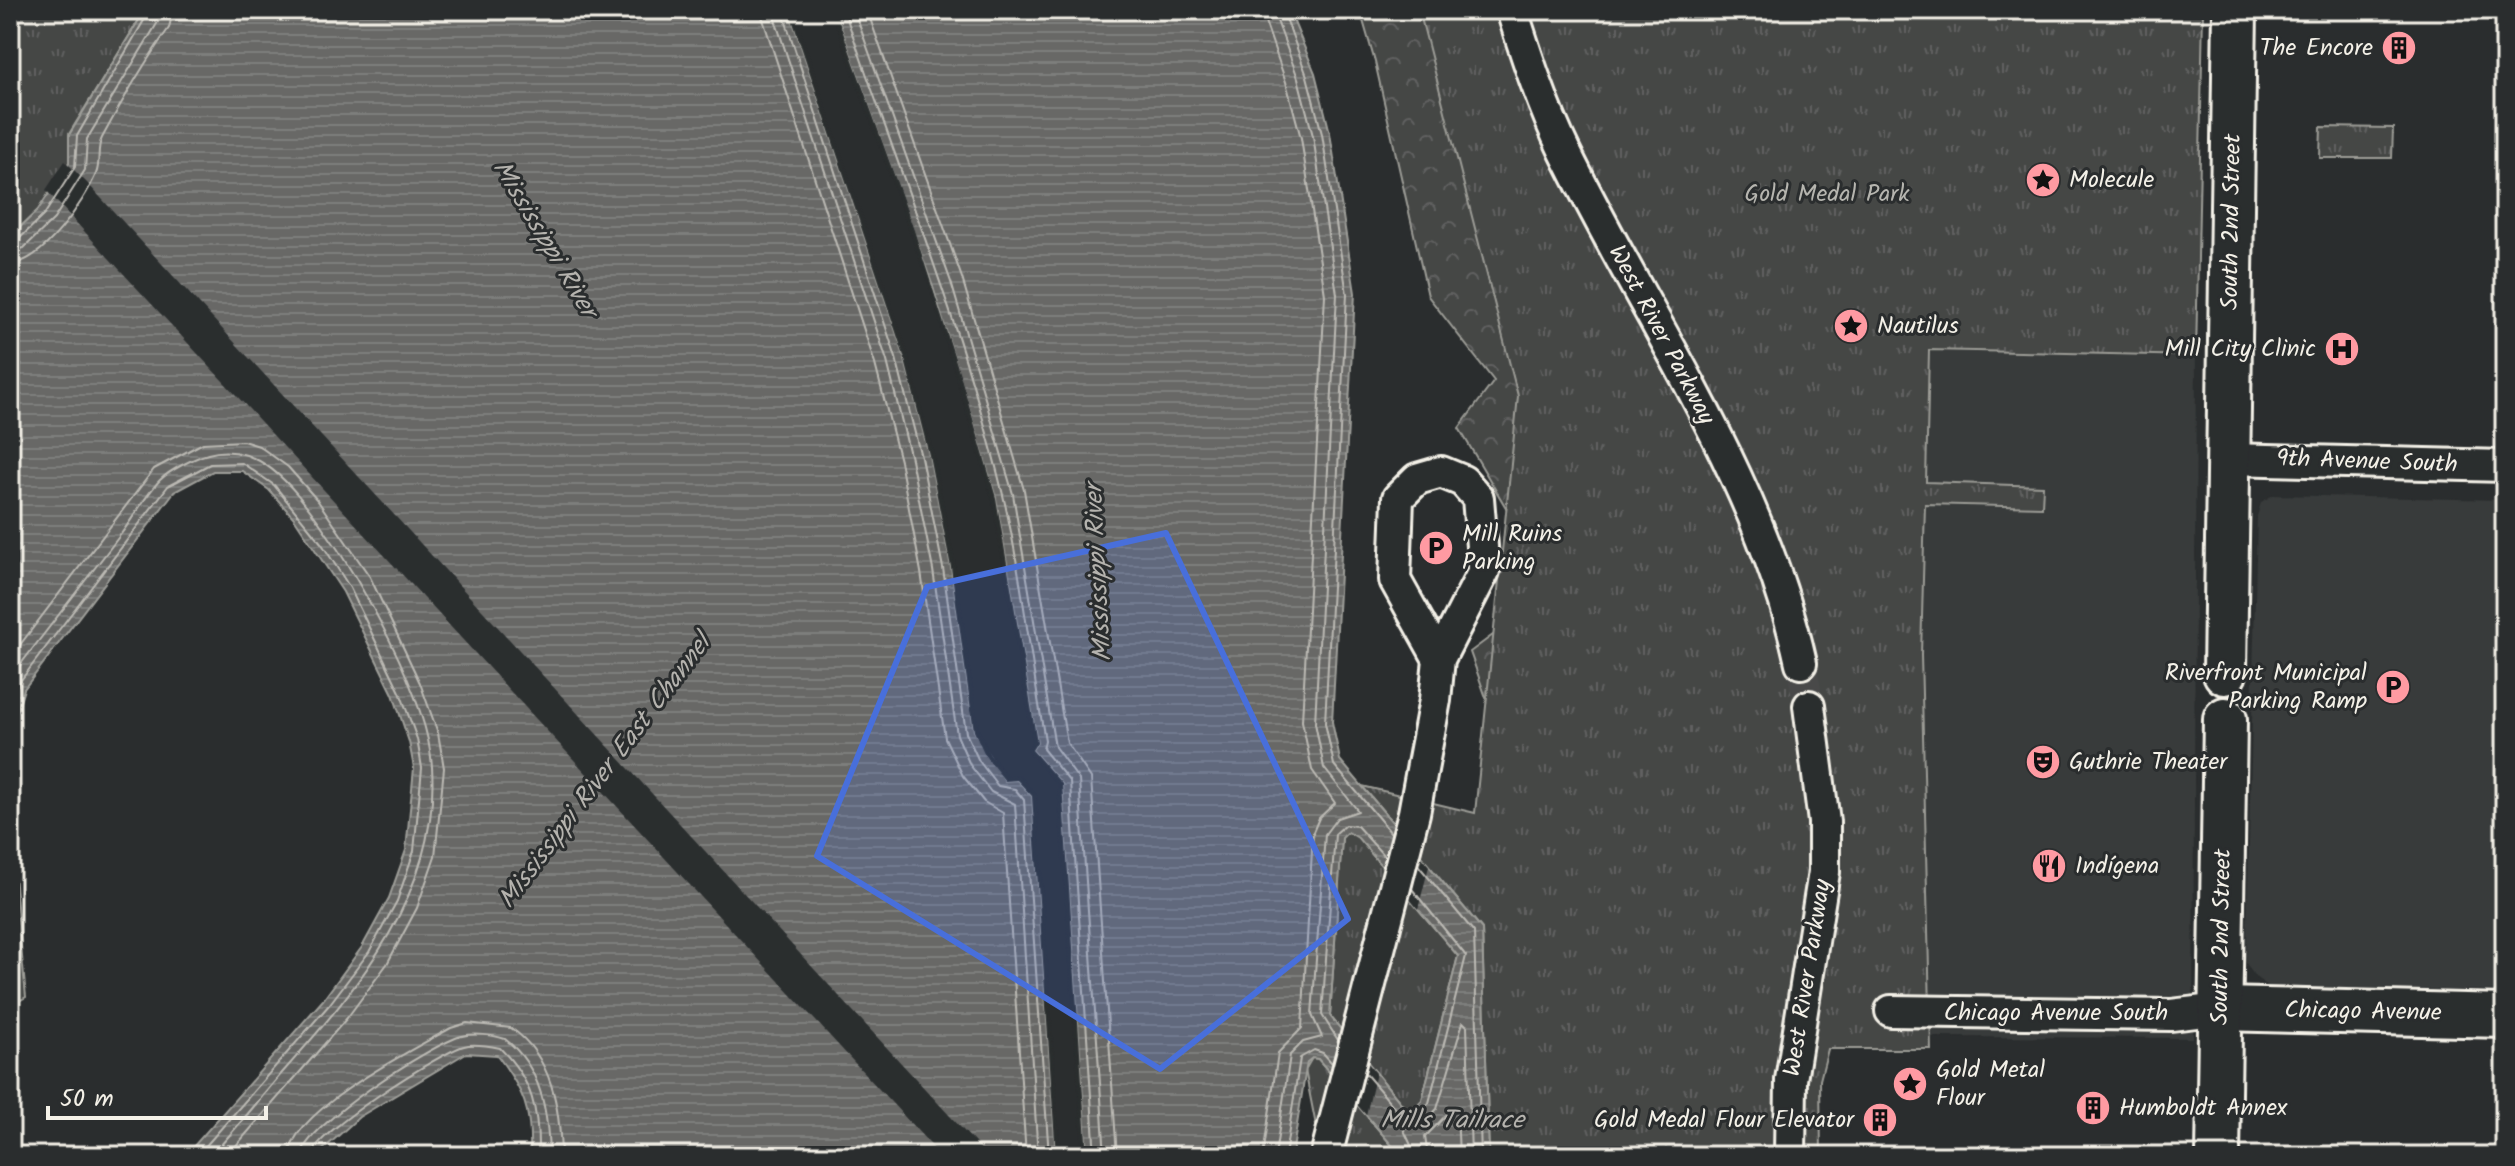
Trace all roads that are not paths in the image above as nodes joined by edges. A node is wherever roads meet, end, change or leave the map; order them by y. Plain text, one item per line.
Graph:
1 (1512, 10) edge
2 (2235, 10) edge
3 (2229, 459) junction
4 (2505, 466) edge
5 (1439, 659) junction
6 (1801, 663) tunnel mouth
7 (2225, 673) dead end
8 (1809, 706) tunnel mouth
9 (2225, 719) dead end
10 (2221, 1009) junction
11 (1891, 1011) dead end
12 (2505, 1016) edge
13 (1326, 1156) edge
14 (1790, 1156) edge
15 (2218, 1156) edge

1 - 6 street, West River Parkway
2 - 3 street, South 2nd Street
3 - 4 street, 9th Avenue South
3 - 7 street, South 2nd Street
5 - 5 street
5 - 13 street
8 - 14 street, West River Parkway
9 - 10 street, South 2nd Street
10 - 11 street, Chicago Avenue South
10 - 12 street, Chicago Avenue
10 - 15 street, South 2nd Street

